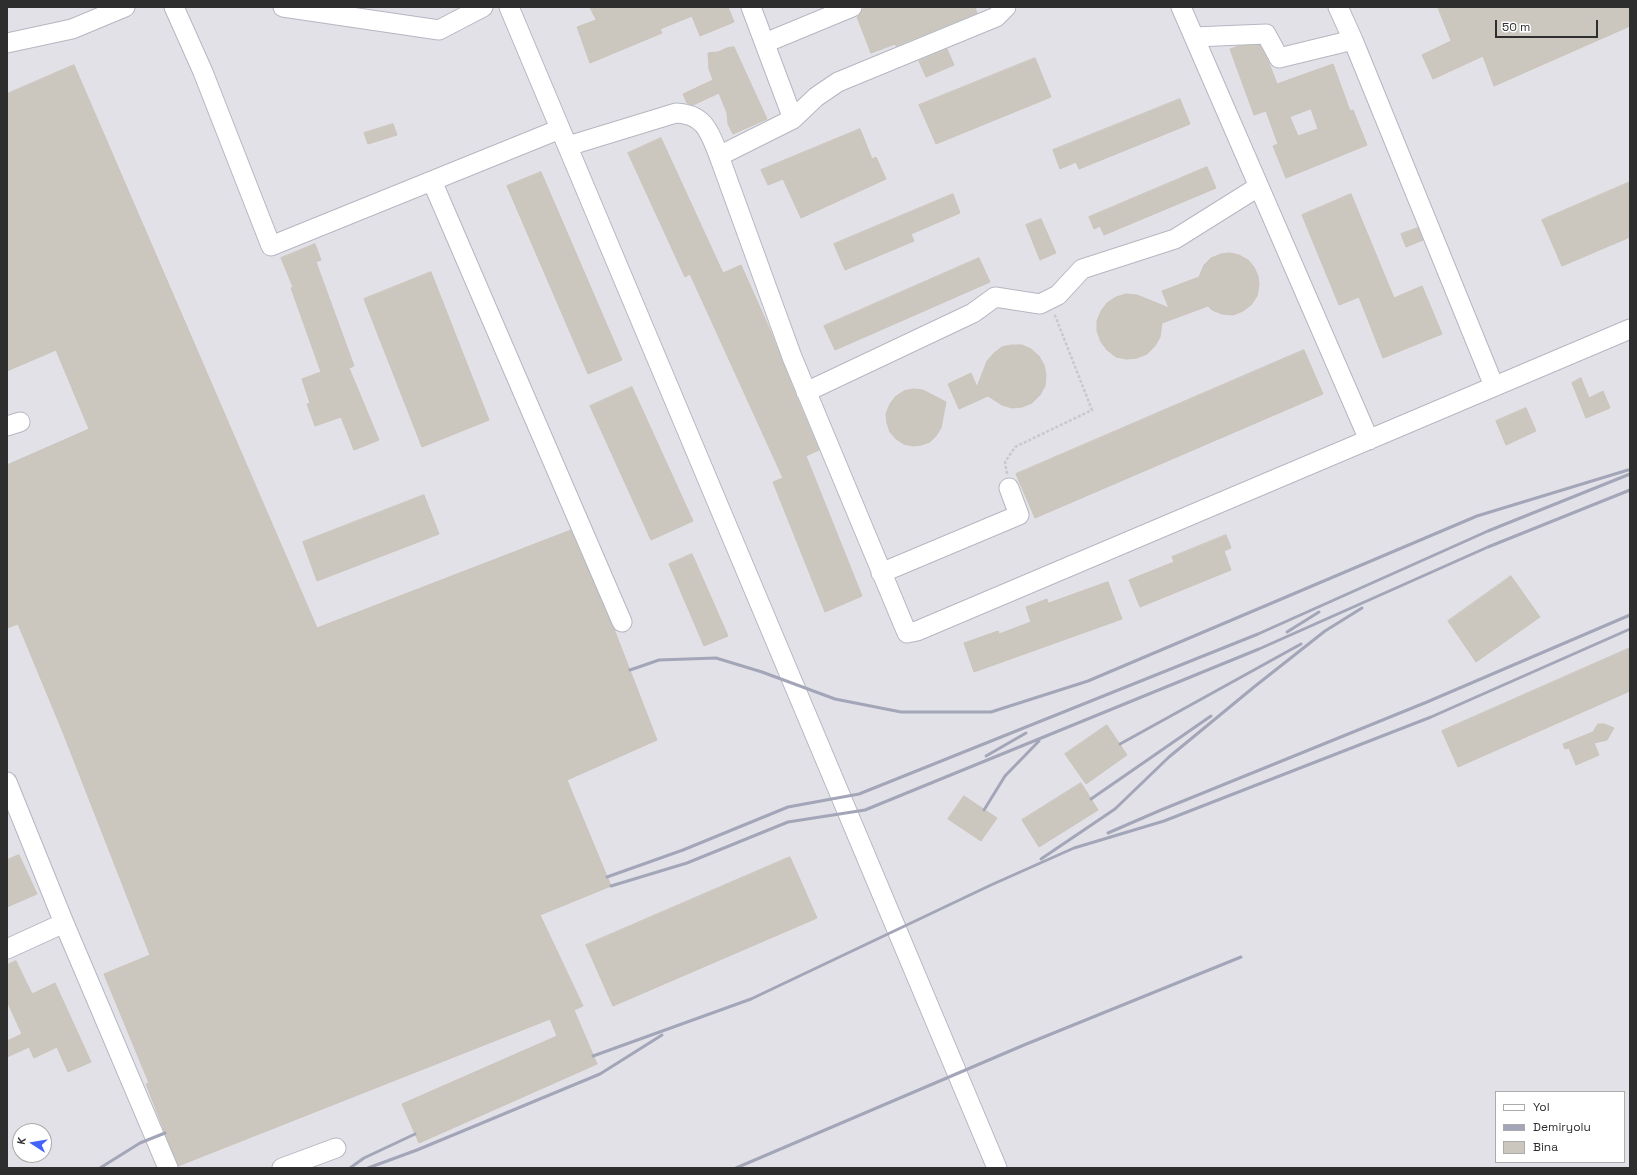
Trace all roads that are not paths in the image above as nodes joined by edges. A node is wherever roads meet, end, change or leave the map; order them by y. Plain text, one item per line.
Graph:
1 (126, 7) edge
2 (174, 7) edge
3 (283, 7) edge
4 (483, 7) edge
5 (509, 7) edge
6 (751, 7) edge
7 (852, 7) edge
8 (1006, 7) edge
9 (1181, 7) edge
10 (1338, 7) edge
11 (1194, 36) junction
12 (1353, 40) junction
13 (7, 43) edge
14 (765, 43) junction
15 (793, 119) junction
16 (564, 137) junction
17 (718, 156) junction
18 (432, 181) junction
19 (1258, 187) junction
20 (1630, 329) edge
21 (1494, 386) junction
22 (806, 392) junction
23 (1369, 440) junction
24 (1009, 488) road end
25 (881, 573) junction
26 (622, 622) dead end
27 (7, 782) edge
28 (64, 923) junction
29 (7, 949) edge
30 (336, 1148) dead end
31 (168, 1168) edge
32 (282, 1168) edge
33 (997, 1168) edge

1 - 13 street
2 - 18 street
3 - 4 street
5 - 16 street
6 - 14 street
7 - 14 street
8 - 15 street
9 - 11 street
10 - 12 street
11 - 12 street
11 - 19 street
12 - 21 street
14 - 15 street
15 - 17 street
16 - 17 street
16 - 18 street
16 - 33 street
17 - 22 street
18 - 26 street
19 - 22 street
19 - 23 street
20 - 21 street
21 - 23 street
22 - 25 street
23 - 25 street
24 - 25 street
27 - 28 street
28 - 29 street
28 - 31 street
30 - 32 street

